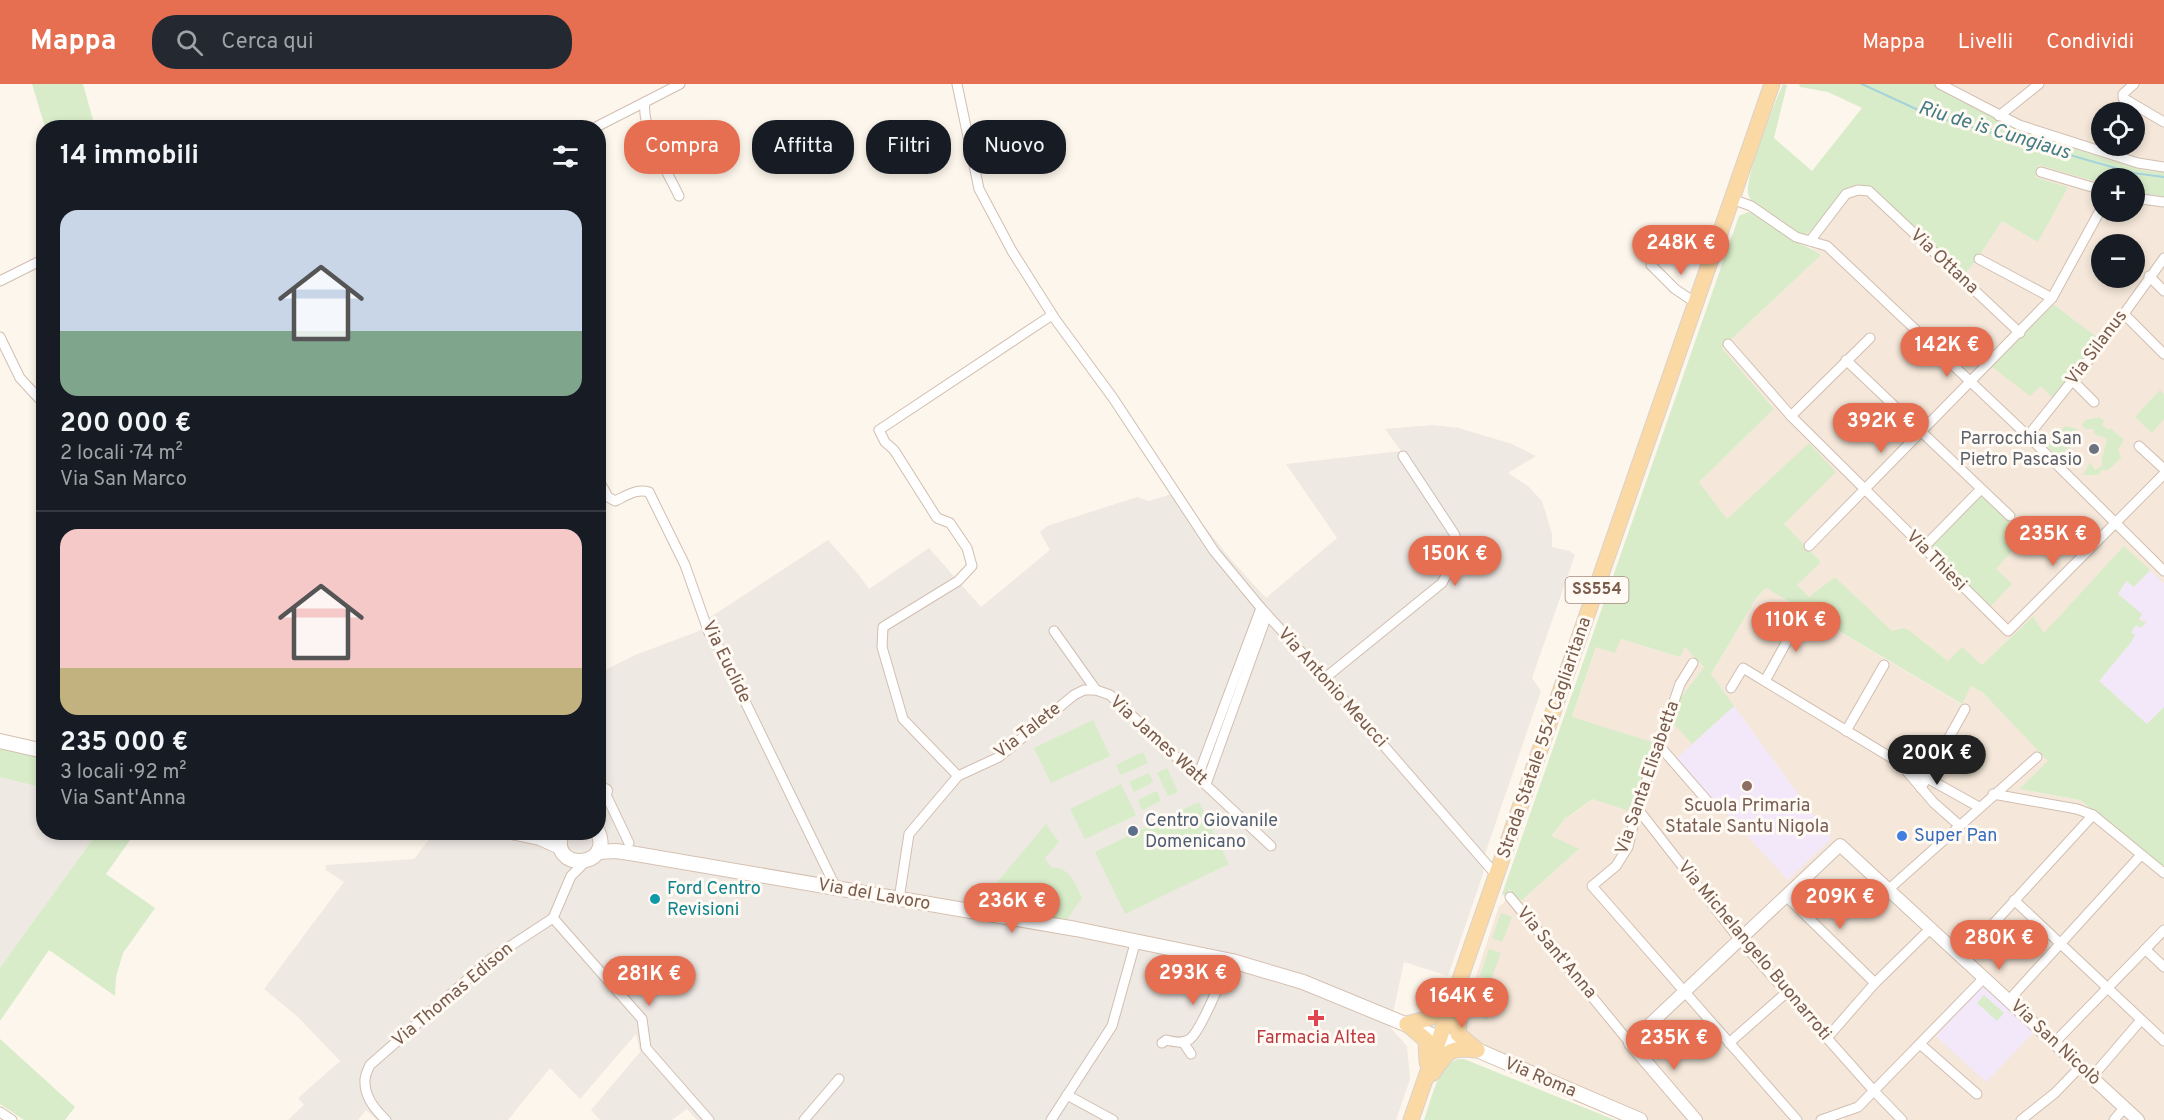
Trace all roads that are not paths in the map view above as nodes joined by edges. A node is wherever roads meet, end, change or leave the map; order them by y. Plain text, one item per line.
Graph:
1 (680, 84) edge
2 (957, 84) edge
3 (1772, 84) edge
4 (2039, 84) edge
5 (2134, 84) edge
6 (1945, 85) edge
7 (645, 102) junction
8 (1998, 116) junction
9 (606, 122) edge
10 (2164, 122) edge
11 (2164, 167) edge
12 (2041, 172) dead end
13 (2091, 187) edge
14 (679, 196) dead end
15 (1732, 199) junction
16 (2145, 199) edge
17 (2164, 202) edge
18 (2094, 222) edge
19 (1810, 241) junction
20 (2164, 258) edge
21 (1979, 260) dead end
22 (36, 263) edge
23 (1651, 265) dead end
24 (2150, 276) junction
25 (0, 281) edge
26 (2164, 291) edge
27 (2052, 298) junction
28 (1696, 303) junction
29 (2124, 314) junction
30 (1052, 315) junction
31 (2020, 333) junction
32 (0, 337) edge
33 (1870, 338) dead end
34 (1728, 344) dead end
35 (2164, 354) edge
36 (1846, 360) junction
37 (2073, 381) junction
38 (1971, 382) junction
39 (36, 395) edge
40 (2094, 402) dead end
41 (1791, 416) junction
42 (1921, 432) junction
43 (2028, 436) junction
44 (2139, 446) dead end
45 (1402, 456) dead end
46 (2164, 472) edge
47 (1981, 489) junction
48 (1864, 490) junction
49 (606, 493) edge
50 (2010, 516) dead end
51 (2116, 521) junction
52 (1809, 546) dead end
53 (1923, 548) junction
54 (2164, 555) edge
55 (2156, 563) junction
56 (2164, 571) edge
57 (1264, 611) junction
58 (1803, 612) dead end
59 (1054, 631) dead end
60 (1693, 663) dead end
61 (1884, 665) dead end
62 (1325, 678) junction
63 (1765, 681) junction
64 (1731, 688) dead end
65 (1096, 690) junction
66 (1233, 697) junction
67 (1965, 709) dead end
68 (1846, 731) junction
69 (0, 741) edge
70 (1658, 747) junction
71 (36, 749) edge
72 (2037, 757) dead end
73 (1900, 763) junction
74 (958, 776) junction
75 (1198, 776) junction
76 (1927, 777) junction
77 (1206, 784) junction
78 (1921, 788) junction
79 (1994, 794) junction
80 (606, 802) edge
81 (1710, 804) dead end
82 (1979, 807) junction
83 (1636, 808) junction
84 (2093, 815) junction
85 (1959, 825) junction
86 (544, 840) edge
87 (560, 840) edge
88 (599, 842) edge
89 (629, 843) dead end
90 (1271, 846) dead end
91 (560, 847) junction
92 (2141, 855) junction
93 (570, 860) junction
94 (585, 862) junction
95 (2164, 873) edge
96 (571, 876) junction
97 (1497, 876) junction
98 (836, 888) junction
99 (1889, 889) junction
100 (1786, 896) junction
101 (1510, 897) dead end
102 (899, 899) junction
103 (2014, 900) junction
104 (553, 918) junction
105 (1931, 928) junction
106 (2164, 930) edge
107 (1136, 940) junction
108 (1740, 940) junction
109 (2061, 944) junction
110 (2145, 950) junction
111 (1962, 958) junction
112 (1228, 960) junction
113 (2164, 967) edge
114 (1984, 978) junction
115 (1875, 983) junction
116 (2107, 988) junction
117 (1456, 992) junction
118 (1683, 992) junction
119 (1786, 992) junction
120 (2009, 1000) junction
121 (2141, 1020) junction
122 (1407, 1024) junction
123 (1439, 1038) junction
124 (1827, 1038) junction
125 (2164, 1041) edge
126 (1183, 1042) junction
127 (2055, 1042) junction
128 (1162, 1043) dead end
129 (1630, 1043) junction
130 (1729, 1043) junction
131 (1920, 1044) junction
132 (1477, 1050) junction
133 (1191, 1054) dead end
134 (2080, 1067) junction
135 (2092, 1077) junction
136 (839, 1079) dead end
137 (1422, 1088) junction
138 (1874, 1091) junction
139 (1977, 1094) dead end
140 (1067, 1095) junction
141 (2124, 1108) junction
142 (0, 1112) edge
143 (12, 1120) edge
144 (386, 1120) edge
145 (709, 1120) edge
146 (804, 1120) edge
147 (1051, 1120) edge
148 (1113, 1120) edge
149 (1411, 1120) edge
150 (1640, 1120) edge
151 (1695, 1120) edge
152 (1797, 1120) edge
153 (1821, 1120) edge
154 (1902, 1120) edge
155 (2022, 1120) edge
156 (2114, 1120) edge
157 (2138, 1120) edge

1 - 7 street
2 - 30 street, Via Antonio Meucci
3 - 15 main road, Strada Statale 554 Cagliaritana / SS554
4 - 8 street
5 - 10 street
6 - 8 street
7 - 9 street
7 - 14 street
8 - 11 street
12 - 13 street
15 - 19 street
15 - 28 main road, Strada Statale 554 Cagliaritana / SS554
16 - 17 street
18 - 27 street
19 - 31 street, Via Ottana
19 - 38 street
20 - 24 street, Via Silanus
21 - 27 street
22 - 25 street
23 - 28 street
24 - 26 street
24 - 29 street, Via Silanus
27 - 31 street
28 - 97 main road, Strada Statale 554 Cagliaritana / SS554
29 - 35 street
29 - 37 street, Via Silanus
30 - 57 street, Via Antonio Meucci
30 - 74 street
31 - 38 street
32 - 39 street
33 - 36 street
34 - 41 street, Via Thiesi
36 - 41 street
36 - 42 street
37 - 40 street
37 - 43 street, Via Silanus
38 - 42 street
38 - 43 street
41 - 48 street, Via Thiesi
42 - 47 street
42 - 48 street
43 - 51 street
44 - 46 street
45 - 62 street
46 - 51 street
47 - 50 street
47 - 53 street
48 - 52 street
48 - 53 street, Via Thiesi
49 - 98 street, Via Euclide
51 - 53 street, Via Thiesi
51 - 55 street
54 - 55 street
55 - 56 street
57 - 62 street, Via Antonio Meucci
57 - 66 street
58 - 63 street
59 - 65 street, Via James Watt
60 - 70 street, Via Santa Elisabetta
61 - 68 street
62 - 97 street, Via Antonio Meucci
63 - 64 street
63 - 68 street
65 - 74 street, Via Talete
65 - 75 street, Via James Watt
66 - 75 street
66 - 77 street
67 - 76 street
68 - 73 street
69 - 71 main road
70 - 81 street
70 - 83 street, Via Santa Elisabetta
72 - 79 street
73 - 76 street
73 - 78 street
74 - 102 street, Via Talete
75 - 77 street, Via James Watt
76 - 78 street
76 - 82 street
77 - 90 street, Via James Watt
78 - 85 street
79 - 82 street
79 - 84 street
80 - 89 street
82 - 85 street
83 - 108 street, Via Michelangelo Buonarroti
83 - 118 street, Via Santa Elisabetta
84 - 92 street
84 - 103 street
85 - 99 street
86 - 91 main road
87 - 91 main road
88 - 94 main road
88 - 98 main road, Via del Lavoro
91 - 93 main road
92 - 95 street
92 - 109 street
93 - 94 main road
93 - 96 street
94 - 96 street
96 - 104 street
97 - 117 main road, Strada Statale 554 Cagliaritana / SS554
98 - 102 main road, Via del Lavoro
99 - 100 street, Via San Nicolò
99 - 105 street, Via San Nicolò
100 - 108 street
100 - 115 street
101 - 129 street, Via Sant'Anna
102 - 107 main road, Via del Lavoro
103 - 109 street
103 - 111 street
104 - 144 street, Via Thomas Edison
104 - 145 street
105 - 111 street, Via San Nicolò
105 - 115 street
106 - 110 street
107 - 112 main road, Via del Lavoro
107 - 140 street
108 - 118 street
108 - 119 street, Via Michelangelo Buonarroti
109 - 116 street
109 - 120 street
110 - 113 street
110 - 116 street
111 - 114 street, Via San Nicolò
112 - 122 main road, Via del Lavoro
112 - 126 street
114 - 120 street, Via San Nicolò
114 - 131 street
115 - 124 street
116 - 121 street
116 - 127 street
117 - 122 main road
117 - 123 main road, Strada Statale 554 Cagliaritana / SS554
117 - 132 main road
118 - 129 street
118 - 130 street
119 - 124 street, Via Michelangelo Buonarroti
119 - 130 street
120 - 127 street, Via San Nicolò
121 - 125 street
121 - 135 street
122 - 123 main road, Via del Lavoro
122 - 137 main road
123 - 132 main road, Via Roma
123 - 137 main road, Strada Statale 554 Cagliaritana / SS554
124 - 138 street, Via Michelangelo Buonarroti
126 - 128 street
126 - 133 street
127 - 134 street, Via San Nicolò
129 - 151 street, Via Sant'Anna
130 - 152 street
131 - 138 street
131 - 139 street
132 - 137 main road
132 - 150 main road, Via Roma
134 - 135 street, Via San Nicolò
134 - 155 street
135 - 141 street, Via San Nicolò
136 - 146 street
137 - 149 main road, Strada Statale 554 Cagliaritana / SS554
138 - 153 street
138 - 154 street, Via Michelangelo Buonarroti
140 - 147 street
140 - 148 street
141 - 156 street
141 - 157 street, Via San Nicolò
142 - 143 street

